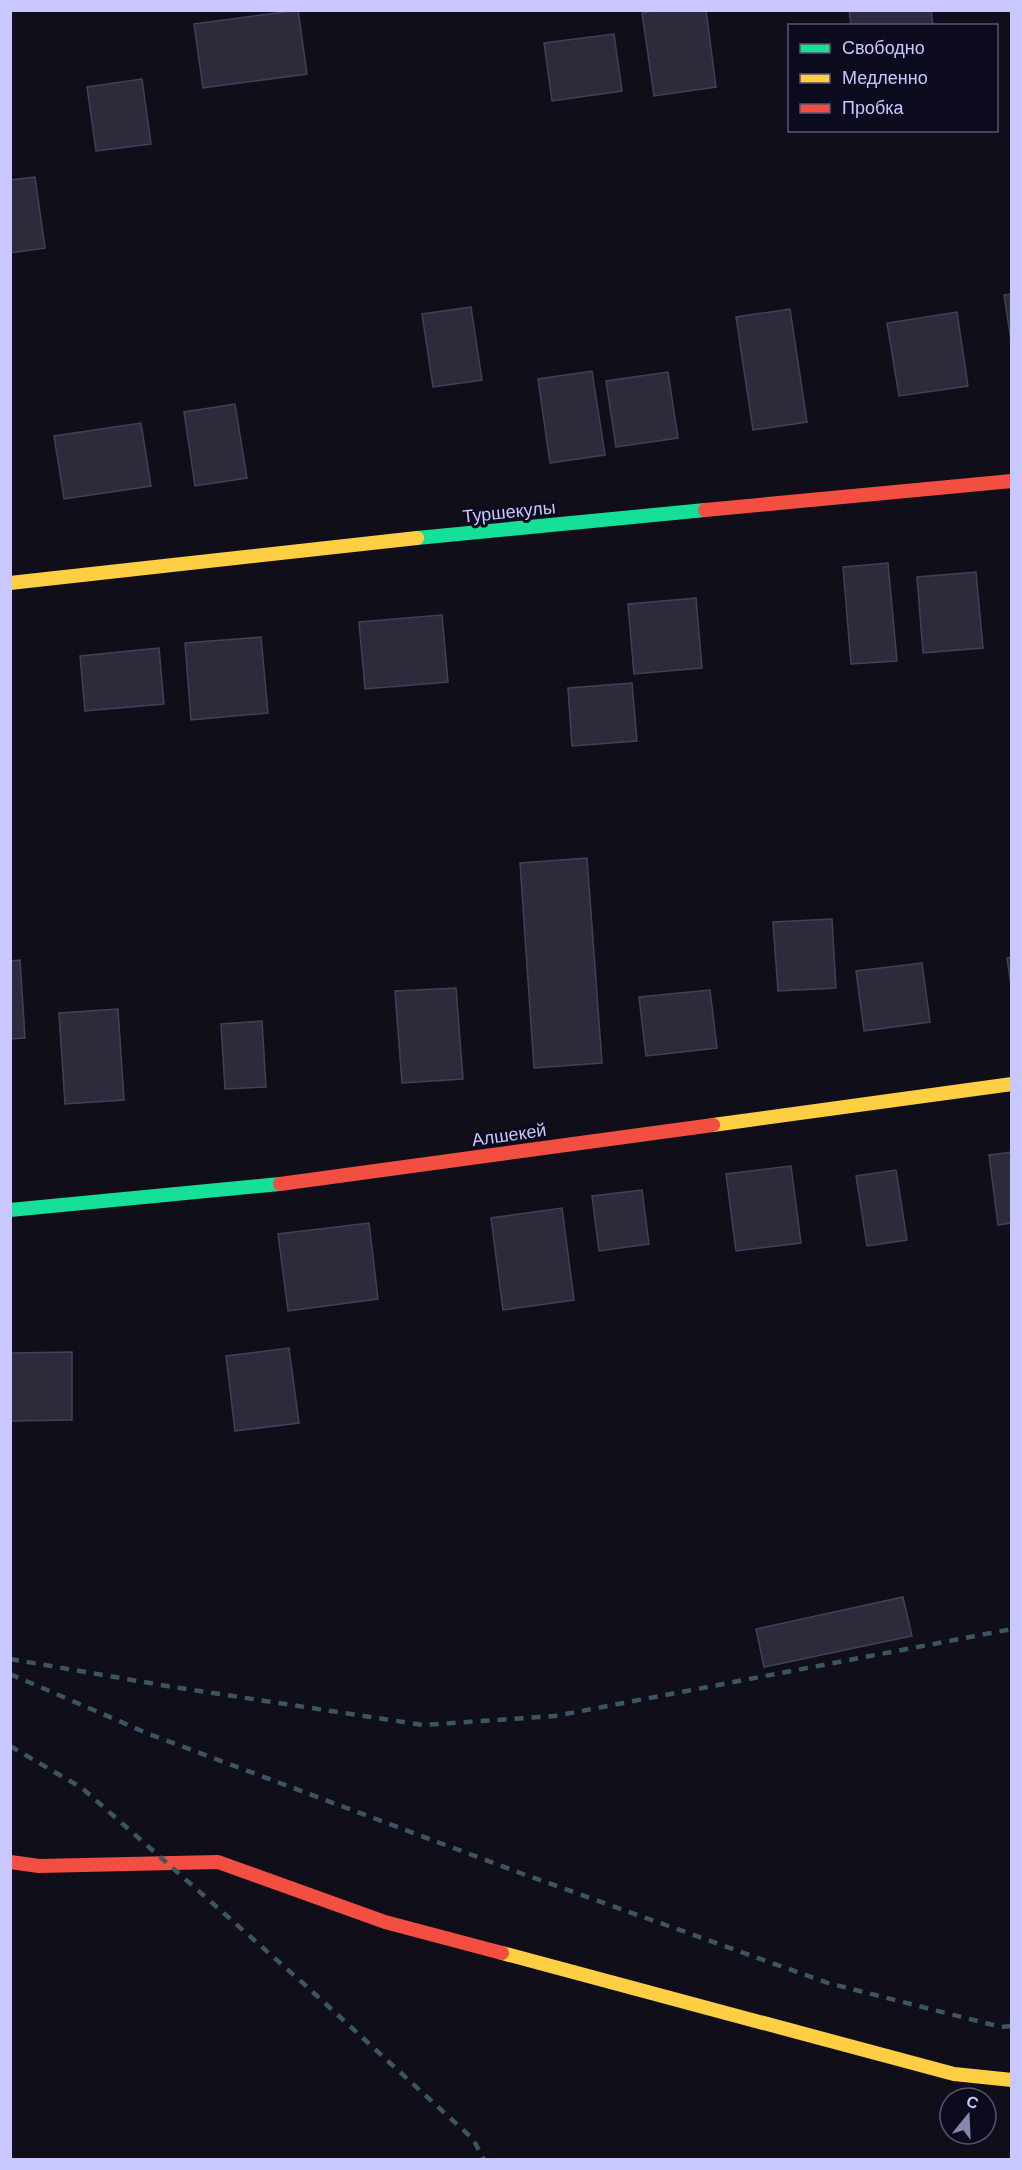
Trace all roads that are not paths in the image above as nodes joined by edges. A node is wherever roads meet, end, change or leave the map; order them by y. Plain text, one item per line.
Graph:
1 (1011, 481) edge
2 (10, 583) edge
3 (1011, 1084) edge
4 (10, 1210) edge
5 (10, 1862) edge
6 (1011, 2080) edge

1 - 2 street, Туршекулы
3 - 4 street, Алшекей
5 - 6 street

